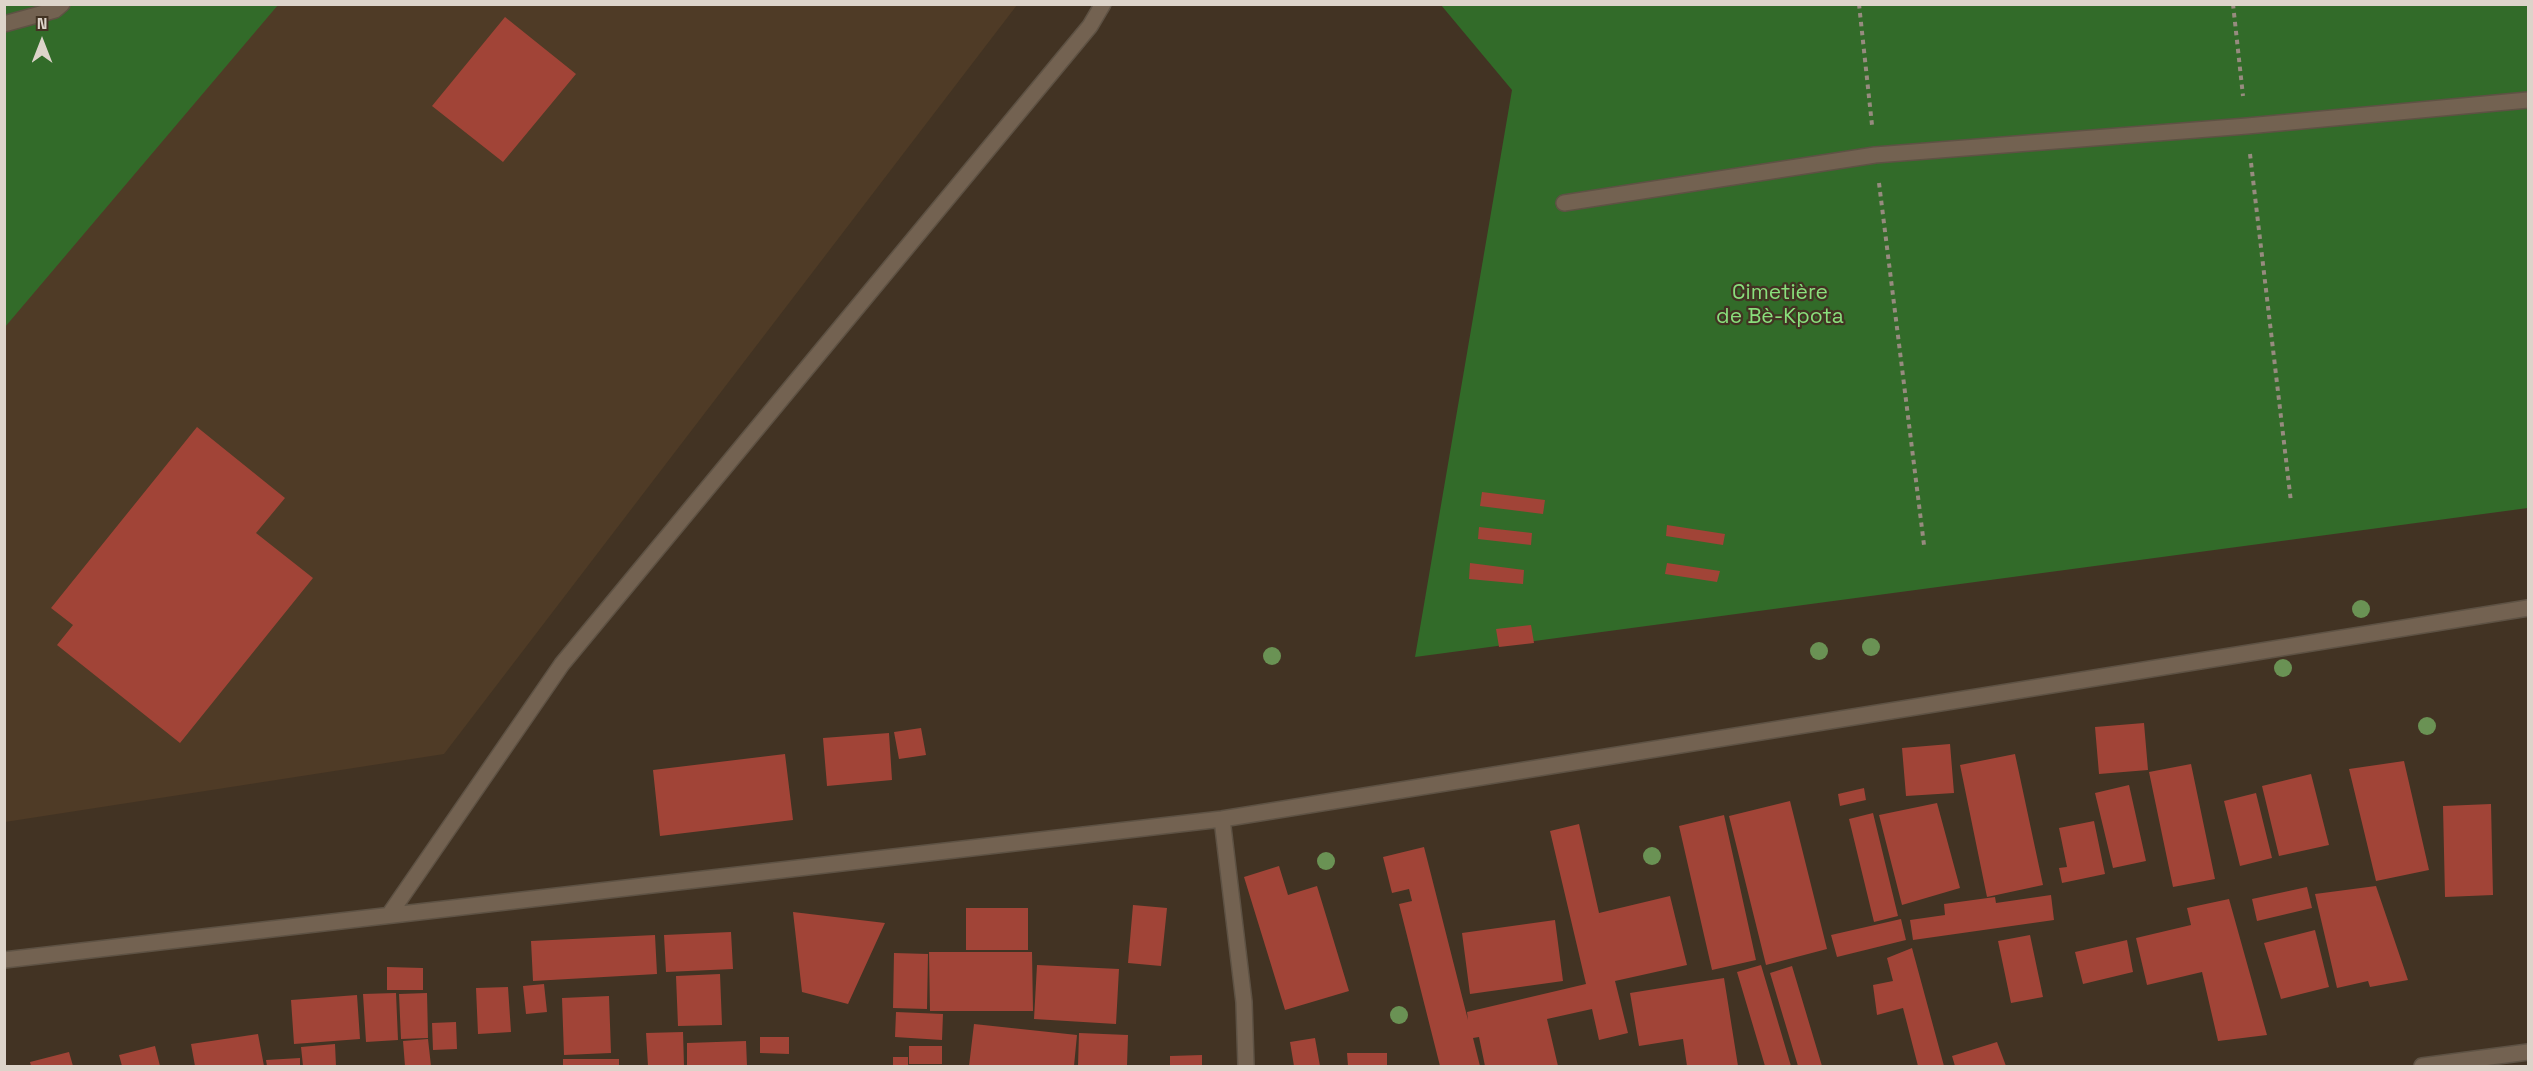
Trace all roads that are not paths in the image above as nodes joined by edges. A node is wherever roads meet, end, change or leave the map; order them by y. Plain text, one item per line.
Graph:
1 (62, 4) edge
2 (1103, 4) edge
3 (4, 24) edge
4 (2529, 100) edge
5 (1564, 203) dead end
6 (2529, 608) edge
7 (1222, 819) junction
8 (389, 915) junction
9 (4, 960) edge
10 (2529, 1052) edge
11 (1246, 1066) edge
12 (2422, 1066) edge

1 - 3 street
2 - 8 street
4 - 5 street
6 - 7 street
7 - 8 street
7 - 11 street
8 - 9 street
10 - 12 street

